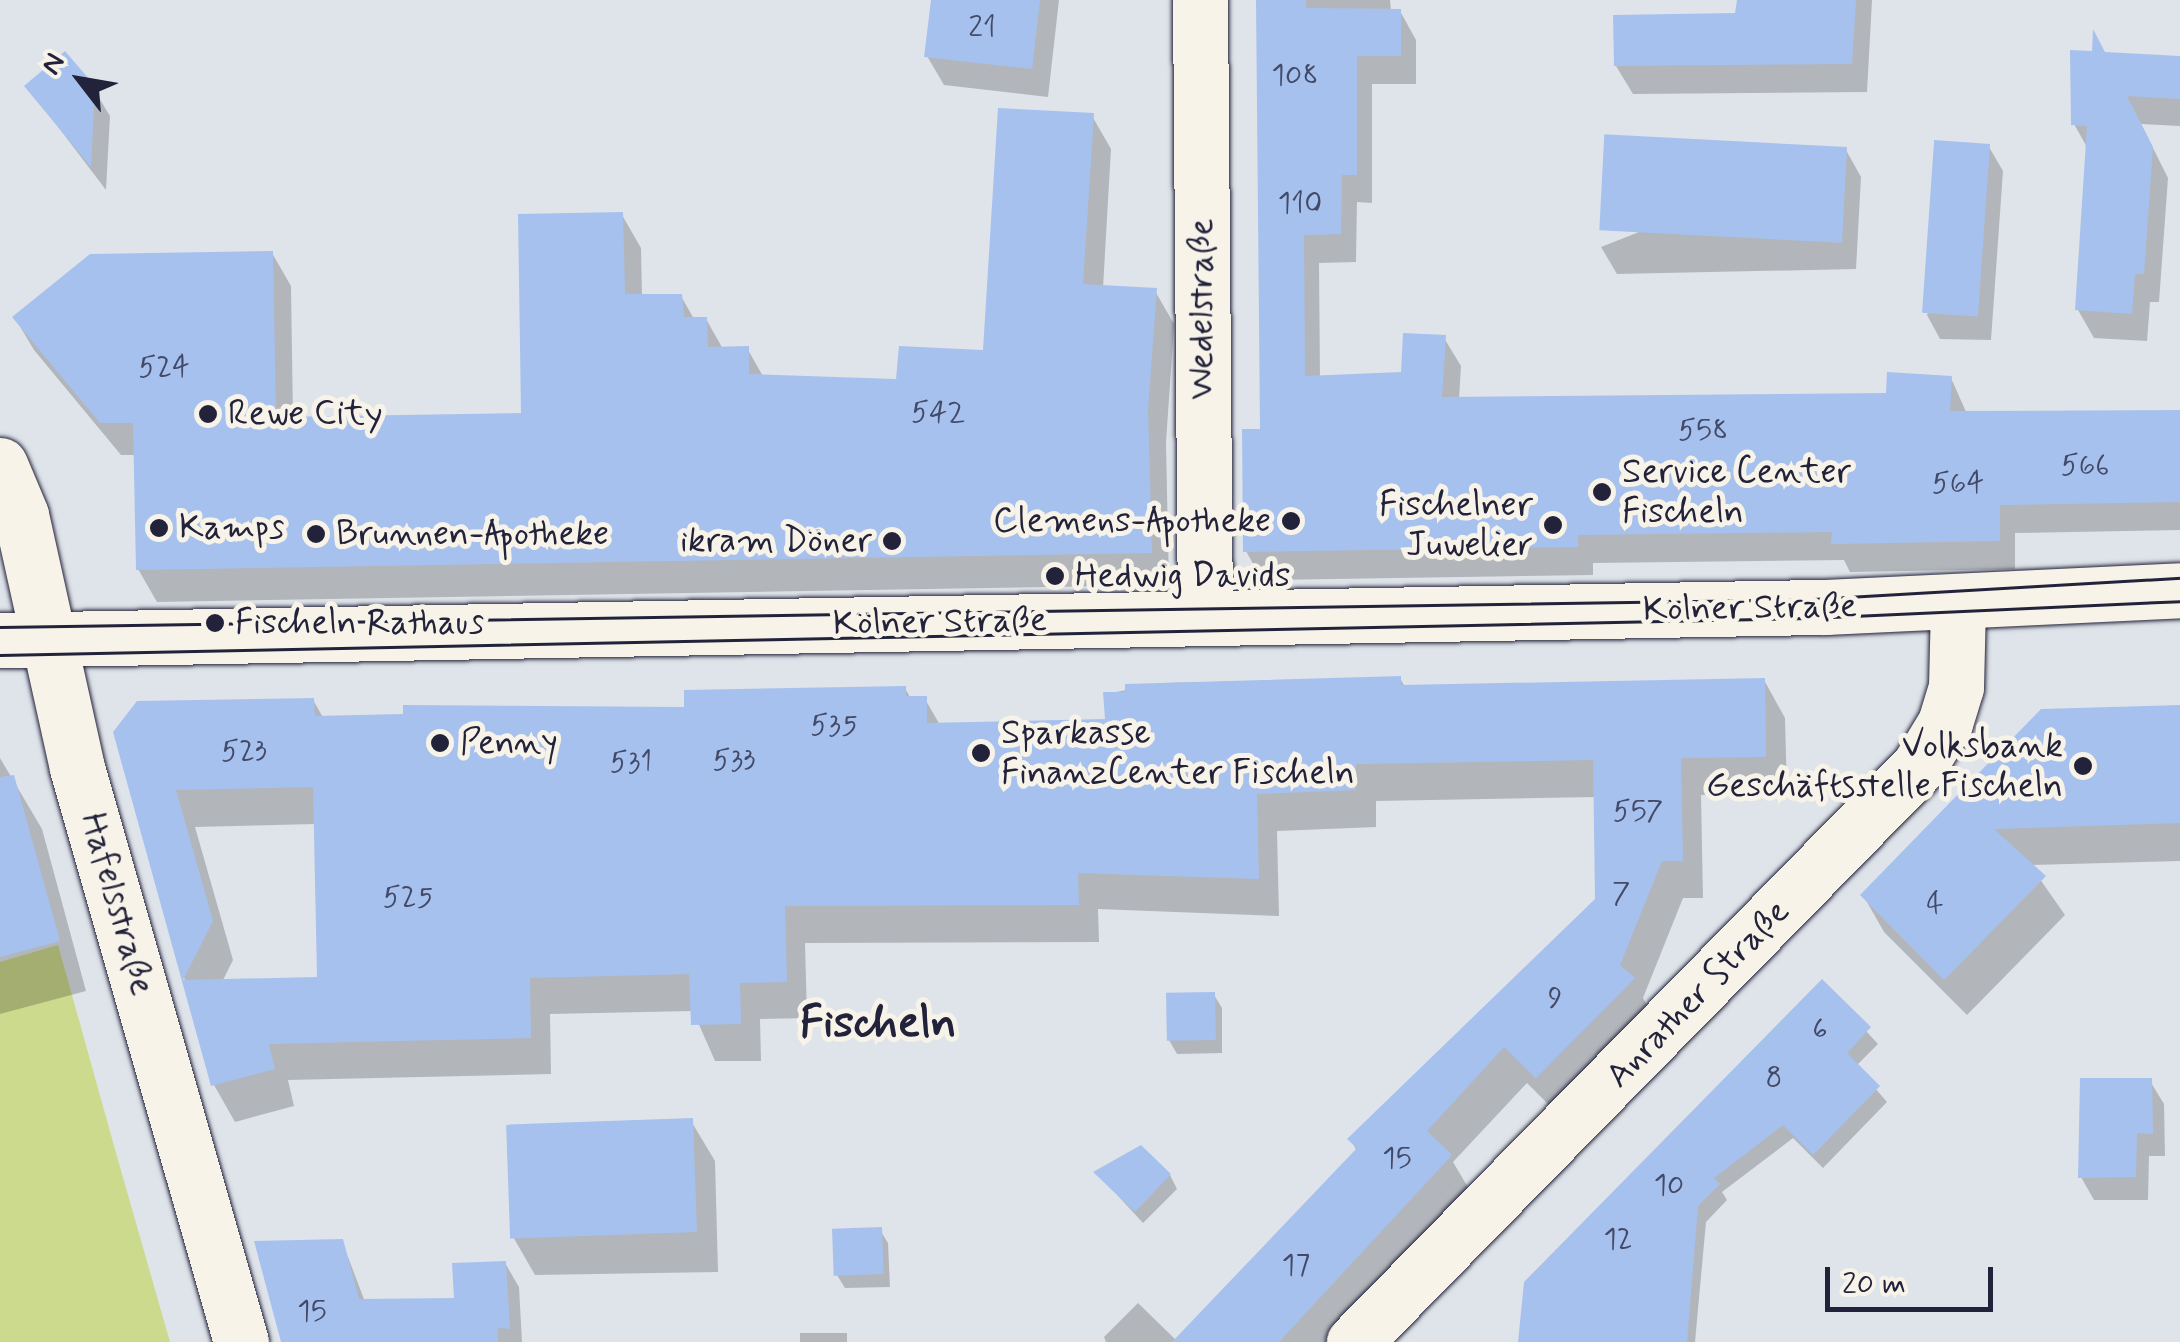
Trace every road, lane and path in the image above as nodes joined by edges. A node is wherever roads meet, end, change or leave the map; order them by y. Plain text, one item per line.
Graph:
1 (1200, 0) edge
2 (0, 466) edge
3 (2180, 590) edge
4 (1958, 603) junction
5 (1205, 617) junction
6 (23, 639) edge
7 (240, 1342) edge
8 (1354, 1342) edge

1 - 5 main road, Wedelstraße
2 - 6 main road, Hafelsstraße
3 - 4 main road, Kölner Straße
4 - 5 main road, Kölner Straße
4 - 8 main road, Anrather Straße
5 - 6 main road, Kölner Straße
6 - 7 main road, Hafelsstraße

